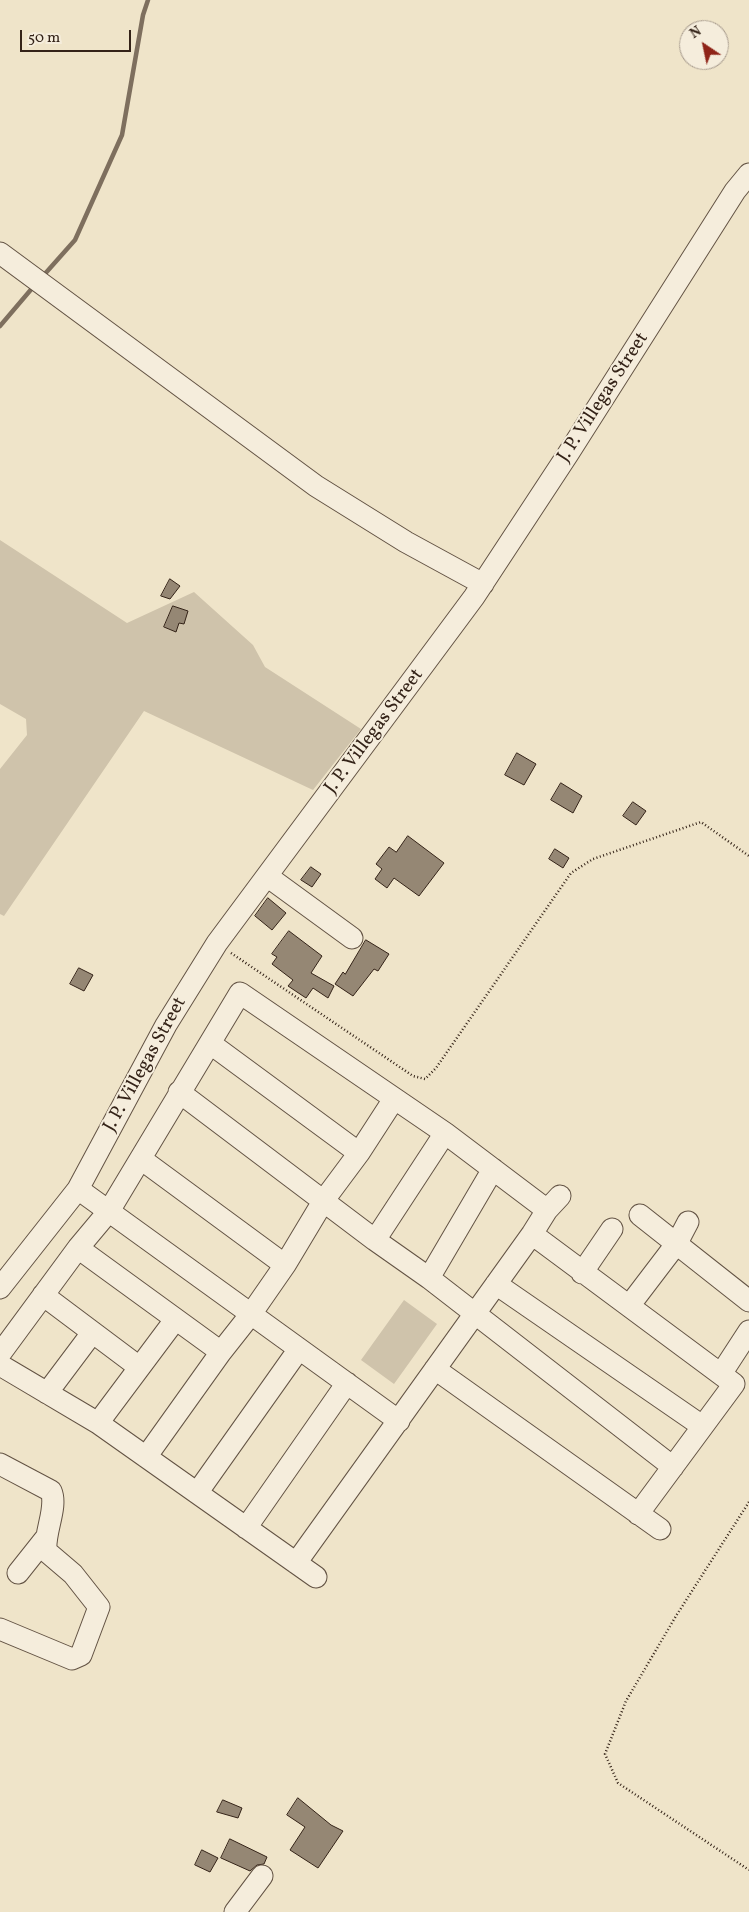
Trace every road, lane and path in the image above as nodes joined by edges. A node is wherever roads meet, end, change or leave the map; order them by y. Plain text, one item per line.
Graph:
1 (749, 174) edge
2 (7, 257) edge
3 (483, 584) junction
4 (749, 856) edge
5 (267, 876) junction
6 (352, 938) dead end
7 (217, 944) junction
8 (211, 1044) junction
9 (179, 1092) junction
10 (394, 1099) junction
11 (445, 1134) junction
12 (359, 1153) junction
13 (141, 1158) junction
14 (493, 1169) junction
15 (78, 1189) junction
16 (324, 1200) junction
17 (109, 1211) junction
18 (640, 1215) dead end
19 (688, 1222) dead end
20 (612, 1229) dead end
21 (532, 1234) junction
22 (375, 1240) junction
23 (677, 1244) junction
24 (78, 1248) junction
25 (285, 1265) junction
26 (582, 1273) junction
27 (429, 1278) junction
28 (496, 1284) junction
29 (0, 1288) edge
30 (43, 1295) junction
31 (749, 1301) edge
32 (629, 1306) junction
33 (251, 1314) junction
34 (474, 1315) junction
35 (175, 1320) junction
36 (749, 1331) edge
37 (92, 1333) junction
38 (299, 1349) junction
39 (221, 1352) junction
40 (0, 1354) edge
41 (0, 1365) edge
42 (139, 1367) junction
43 (435, 1369) junction
44 (721, 1374) junction
45 (347, 1383) junction
46 (47, 1393) junction
47 (399, 1420) junction
48 (98, 1423) junction
49 (702, 1426) junction
50 (146, 1457) junction
51 (672, 1467) junction
52 (2, 1470) edge
53 (197, 1493) junction
54 (749, 1502) edge
55 (638, 1514) junction
56 (246, 1528) junction
57 (660, 1528) dead end
58 (44, 1539) junction
59 (296, 1563) junction
60 (18, 1573) dead end
61 (316, 1577) dead end
62 (0, 1629) edge
63 (749, 1870) edge
64 (262, 1876) dead end
65 (235, 1912) edge

1 - 3 street, J. P. Villegas Street
2 - 3 street
3 - 5 street, J. P. Villegas Street
4 - 7 path
5 - 6 street
5 - 7 street, J. P. Villegas Street
7 - 15 street, J. P. Villegas Street
8 - 9 street
8 - 10 street
8 - 12 street
9 - 13 street
9 - 16 street
10 - 11 street
10 - 12 street
11 - 14 street
11 - 22 street
12 - 16 street
13 - 17 street
13 - 25 street
14 - 21 street
14 - 27 street
15 - 17 street
15 - 29 street, J. P. Villegas Street
16 - 22 street
16 - 25 street
17 - 24 street
17 - 33 street
18 - 23 street
19 - 23 street
20 - 26 street
21 - 26 street
21 - 28 street
22 - 27 street
23 - 31 street
23 - 32 street
24 - 30 street
24 - 35 street
25 - 33 street
26 - 32 street
27 - 34 street
28 - 34 street
28 - 49 street
30 - 37 street
30 - 40 street
32 - 44 street
33 - 38 street
33 - 39 street
34 - 43 street
34 - 51 street
35 - 39 street
35 - 42 street
36 - 44 street
37 - 42 street
37 - 46 street
38 - 45 street
38 - 53 street
39 - 50 street
41 - 46 street
42 - 48 street
43 - 47 street
43 - 55 street
44 - 49 street
45 - 47 street
45 - 56 street
46 - 48 street
47 - 59 street
48 - 50 street
49 - 51 street
50 - 53 street
51 - 55 street
52 - 58 street
53 - 56 street
54 - 63 path
55 - 57 street
56 - 59 street
58 - 60 street
58 - 62 street
59 - 61 street
64 - 65 street

